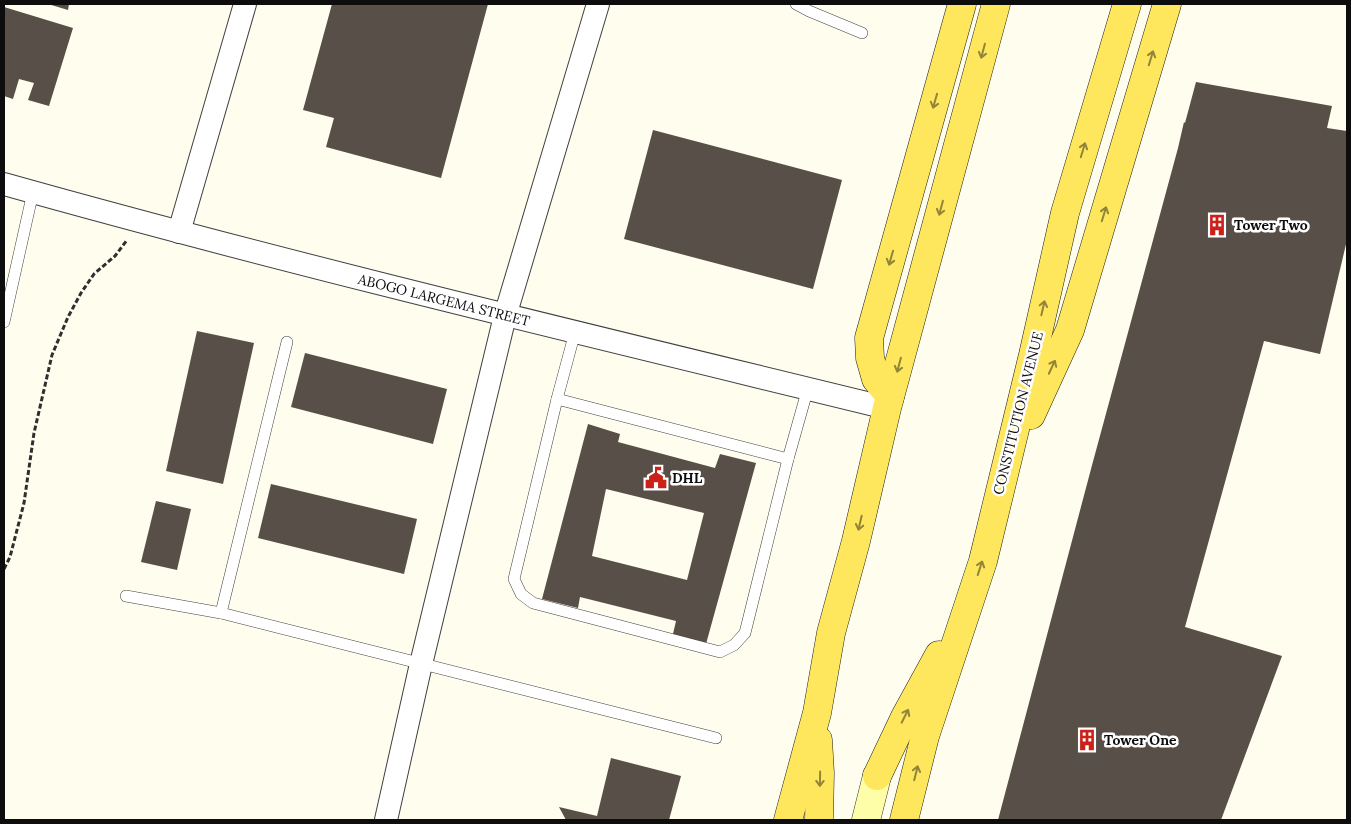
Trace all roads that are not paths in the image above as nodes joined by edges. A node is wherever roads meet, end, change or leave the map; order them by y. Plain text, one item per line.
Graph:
1 (245, 4) edge
2 (598, 4) edge
3 (796, 4) edge
4 (962, 4) edge
5 (996, 4) edge
6 (1127, 4) edge
7 (1167, 4) edge
8 (862, 33) dead end
9 (4, 184) edge
10 (33, 192) junction
11 (179, 232) junction
12 (505, 316) junction
13 (4, 322) edge
14 (576, 332) junction
15 (287, 342) dead end
16 (808, 388) junction
17 (557, 399) junction
18 (888, 402) junction
19 (788, 459) junction
20 (1003, 475) junction
21 (126, 596) dead end
22 (967, 609) junction
23 (222, 613) junction
24 (421, 664) junction
25 (817, 713) junction
26 (716, 738) dead end
27 (386, 820) edge
28 (788, 820) edge
29 (819, 820) edge
30 (866, 820) edge
31 (904, 820) edge

1 - 11 street
2 - 12 street
3 - 8 lane
4 -> 18 main road
5 -> 18 main road
20 -> 6 main road, CONSTITUTION AVENUE
20 -> 7 main road
9 - 10 street, ABOGO LARGEMA STREET
10 - 11 street, ABOGO LARGEMA STREET
10 - 13 lane
11 - 12 street, ABOGO LARGEMA STREET
12 - 14 street, ABOGO LARGEMA STREET
12 - 24 street
14 - 16 street, ABOGO LARGEMA STREET
14 - 17 lane
15 - 23 lane
16 - 18 street, ABOGO LARGEMA STREET
16 - 19 lane
17 - 19 lane
17 - 19 lane
18 -> 25 main road
22 -> 20 main road, CONSTITUTION AVENUE
21 - 23 lane
30 -> 22 main road
31 -> 22 main road, CONSTITUTION AVENUE
23 - 24 lane
24 - 26 lane
24 - 27 street
25 - 28 main road
25 -> 29 main road

